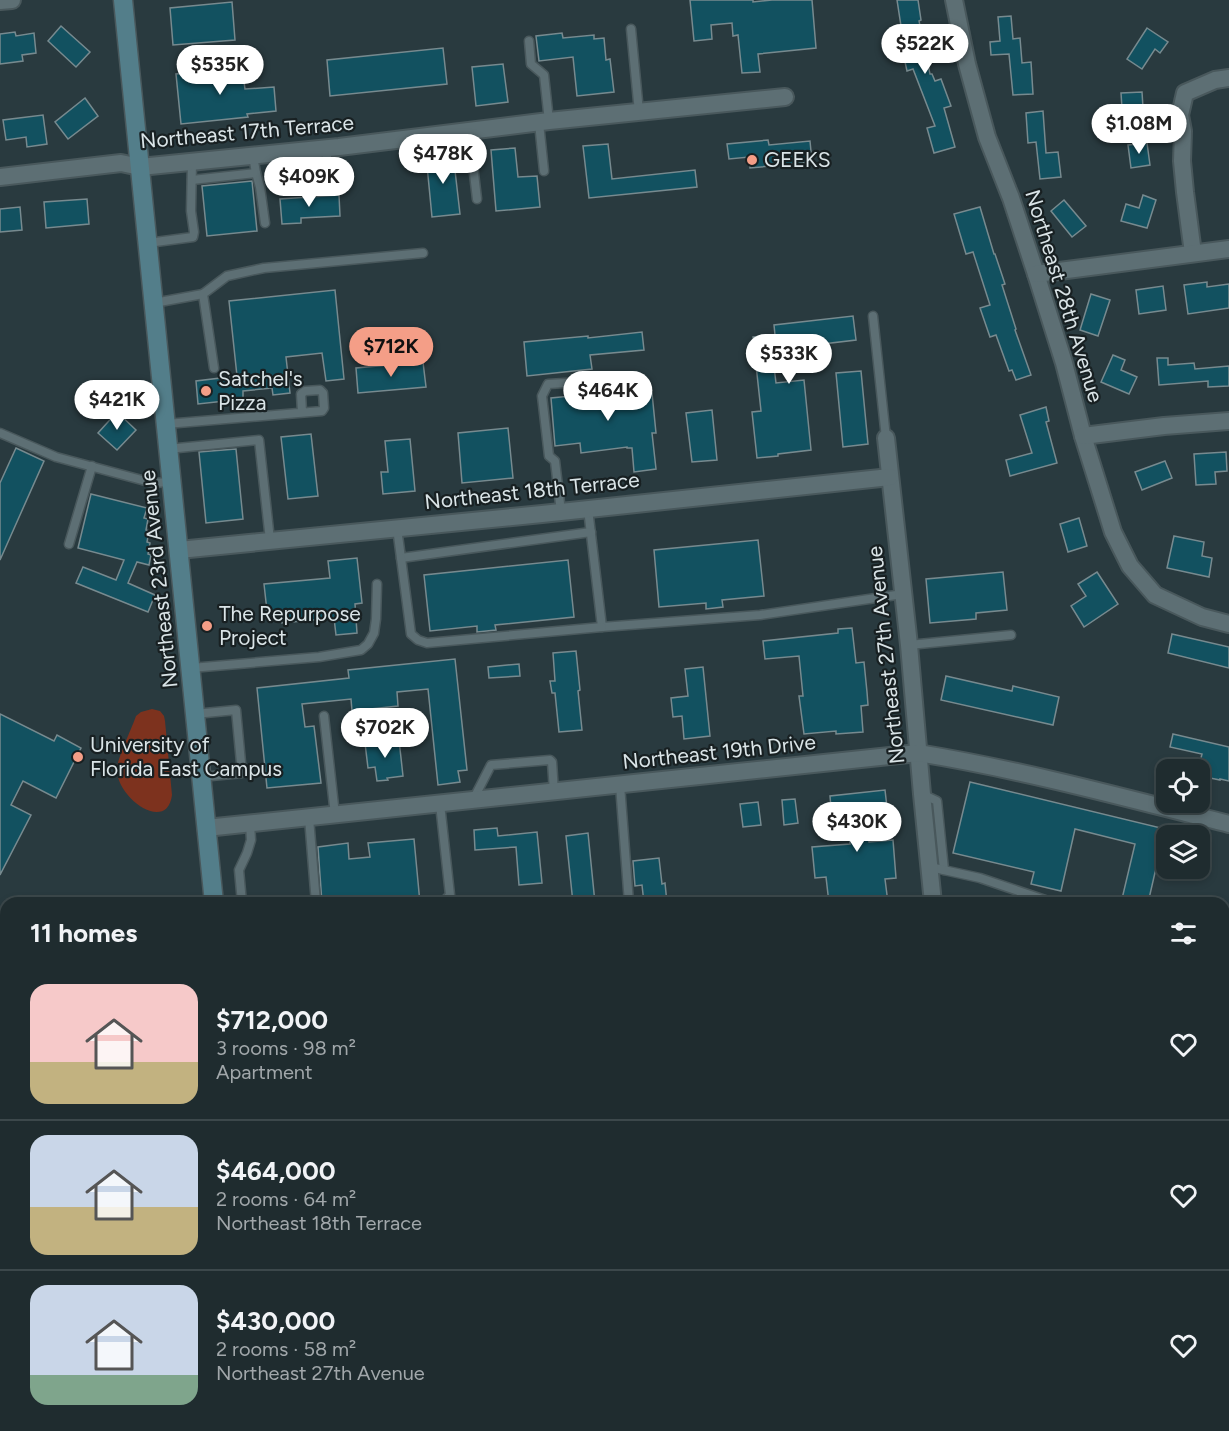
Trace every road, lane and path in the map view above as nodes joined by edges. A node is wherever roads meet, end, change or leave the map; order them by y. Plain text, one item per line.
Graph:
1 (12, 0) edge
2 (123, 0) edge
3 (954, 0) edge
4 (0, 1) edge
5 (631, 30) dead end
6 (529, 41) dead end
7 (1229, 78) edge
8 (785, 98) dead end
9 (639, 112) junction
10 (544, 122) junction
11 (469, 131) junction
12 (327, 148) junction
13 (278, 153) junction
14 (253, 156) junction
15 (192, 162) junction
16 (140, 167) junction
17 (544, 171) dead end
18 (256, 174) junction
19 (0, 177) edge
20 (192, 180) junction
21 (477, 199) dead end
22 (265, 223) dead end
23 (148, 243) junction
24 (1229, 249) edge
25 (1193, 253) junction
26 (423, 254) dead end
27 (1036, 274) junction
28 (203, 294) junction
29 (154, 303) junction
30 (873, 316) dead end
31 (214, 368) dead end
32 (581, 382) dead end
33 (302, 412) dead end
34 (1229, 421) edge
35 (166, 424) junction
36 (0, 433) edge
37 (1083, 436) junction
38 (886, 438) joint
39 (168, 449) junction
40 (92, 466) junction
41 (890, 477) junction
42 (172, 482) junction
43 (588, 509) junction
44 (561, 512) junction
45 (397, 527) junction
46 (591, 532) junction
47 (270, 540) junction
48 (69, 544) dead end
49 (178, 550) junction
50 (401, 558) junction
51 (377, 584) dead end
52 (903, 594) junction
53 (1229, 624) edge
54 (602, 627) junction
55 (1011, 635) dead end
56 (909, 645) junction
57 (190, 668) junction
58 (195, 714) junction
59 (324, 716) dead end
60 (918, 753) junction
61 (201, 777) junction
62 (620, 785) junction
63 (554, 792) junction
64 (473, 801) junction
65 (440, 804) junction
66 (335, 815) junction
67 (309, 818) junction
68 (250, 824) junction
69 (1229, 824) edge
70 (207, 828) junction
71 (937, 869) junction
72 (213, 897) edge
73 (241, 897) edge
74 (316, 897) edge
75 (448, 897) edge
76 (629, 897) edge
77 (934, 897) edge
78 (1036, 897) edge

1 - 4 street
2 - 16 main road, Northeast 23rd Avenue
3 - 27 street, Northeast 28th Avenue
5 - 9 lane
6 - 10 lane
7 - 25 street
8 - 9 street, Northeast 17th Terrace
9 - 10 street, Northeast 17th Terrace
10 - 11 street, Northeast 17th Terrace
10 - 17 lane
11 - 12 street, Northeast 17th Terrace
11 - 21 lane
12 - 13 street, Northeast 17th Terrace
12 - 13 lane
13 - 14 street, Northeast 17th Terrace
14 - 15 street, Northeast 17th Terrace
14 - 18 lane
15 - 16 street, Northeast 17th Terrace
15 - 20 lane
16 - 19 street, Northeast 17th Terrace
16 - 23 main road, Northeast 23rd Avenue
18 - 20 lane
18 - 22 lane
20 - 23 lane
23 - 29 main road, Northeast 23rd Avenue
24 - 25 street
25 - 27 street
26 - 28 lane
27 - 37 street, Northeast 28th Avenue
28 - 29 lane
28 - 31 lane
29 - 35 main road, Northeast 23rd Avenue
30 - 38 lane
32 - 44 lane
33 - 35 lane
34 - 37 street
35 - 39 main road, Northeast 23rd Avenue
36 - 40 lane
37 - 53 street, Northeast 28th Avenue
38 - 41 street, Northeast 27th Avenue
39 - 42 main road, Northeast 23rd Avenue
39 - 47 lane
40 - 42 lane
40 - 48 lane
41 - 43 street, Northeast 18th Terrace
41 - 52 street, Northeast 27th Avenue
42 - 49 main road, Northeast 23rd Avenue
43 - 44 street, Northeast 18th Terrace
43 - 46 lane
44 - 45 street, Northeast 18th Terrace
45 - 47 street, Northeast 18th Terrace
45 - 50 lane
46 - 50 lane
46 - 54 lane
47 - 49 street, Northeast 18th Terrace
49 - 57 main road, Northeast 23rd Avenue
50 - 54 lane
51 - 57 lane
52 - 54 lane
52 - 56 street, Northeast 27th Avenue
55 - 56 lane
56 - 60 street, Northeast 27th Avenue
57 - 58 main road, Northeast 23rd Avenue
58 - 61 main road, Northeast 23rd Avenue
58 - 61 lane
59 - 66 lane
60 - 62 street, Northeast 19th Drive
60 - 69 street, Northeast 19th Drive
60 - 71 street, Northeast 27th Avenue
61 - 70 main road, Northeast 23rd Avenue
62 - 63 street, Northeast 19th Drive
62 - 76 lane
63 - 64 street, Northeast 19th Drive
63 - 64 lane
64 - 65 street, Northeast 19th Drive
65 - 66 street, Northeast 19th Drive
65 - 75 lane
66 - 67 street, Northeast 19th Drive
67 - 68 street, Northeast 19th Drive
67 - 74 lane
68 - 70 street, Northeast 19th Drive
68 - 73 lane
70 - 72 main road, Northeast 23rd Avenue
71 - 77 street, Northeast 27th Avenue
71 - 78 lane

